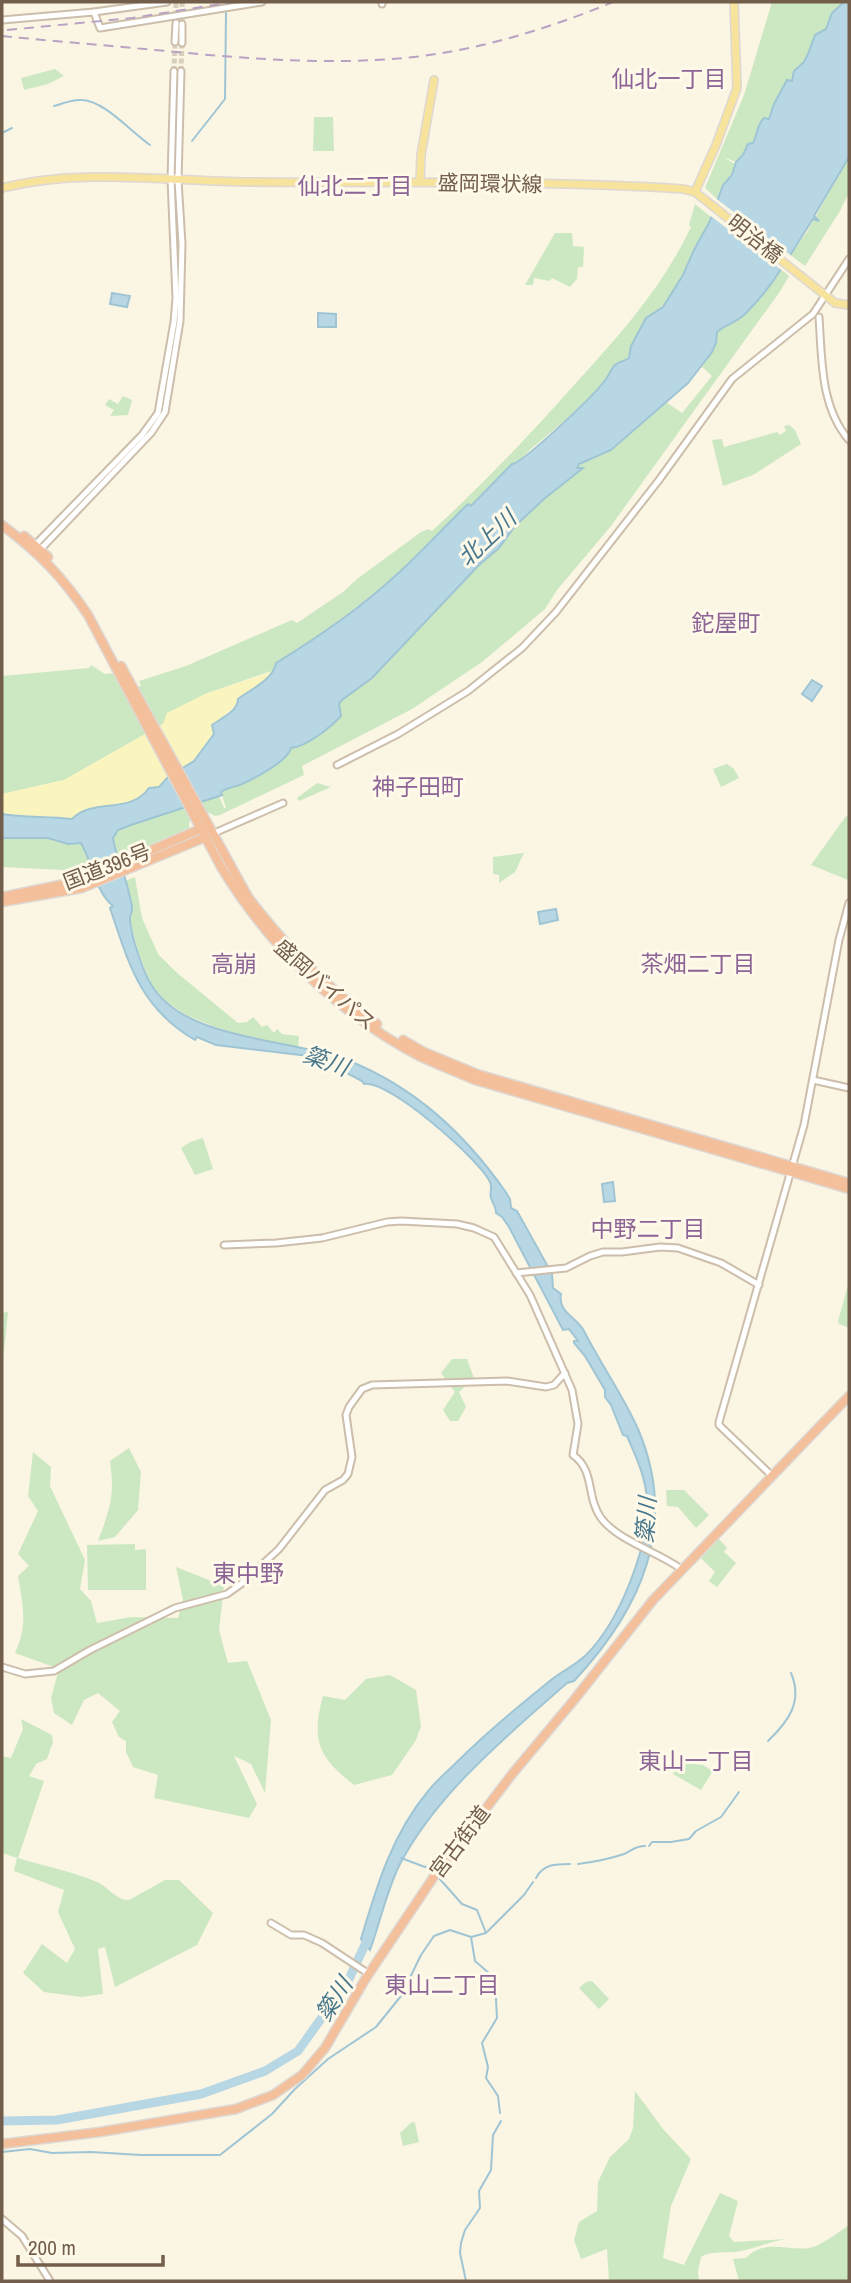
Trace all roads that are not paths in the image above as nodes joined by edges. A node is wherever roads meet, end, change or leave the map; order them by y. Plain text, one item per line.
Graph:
1 (167, 2) edge
2 (262, 2) edge
3 (734, 2) edge
4 (94, 12) junction
5 (2, 20) edge
6 (179, 24) tunnel mouth
7 (178, 43) tunnel mouth
8 (178, 71) tunnel mouth
9 (434, 80) dead end
10 (175, 179) junction
11 (420, 182) junction
12 (2, 188) edge
13 (697, 194) junction
14 (849, 258) edge
15 (827, 295) junction
16 (849, 305) edge
17 (819, 317) dead end
18 (849, 440) edge
19 (2, 520) edge
20 (2, 525) edge
21 (37, 548) junction
22 (337, 765) dead end
23 (284, 803) dead end
24 (207, 831) junction
25 (86, 883) junction
26 (2, 897) edge
27 (2, 902) edge
28 (849, 903) edge
29 (813, 1080) junction
30 (849, 1087) edge
31 (792, 1169) junction
32 (849, 1183) edge
33 (849, 1189) edge
34 (224, 1245) dead end
35 (516, 1273) junction
36 (759, 1285) junction
37 (565, 1373) junction
38 (849, 1396) edge
39 (771, 1475) junction
40 (681, 1569) junction
41 (2, 1667) edge
42 (271, 1923) dead end
43 (365, 1972) junction
44 (2, 2144) edge
45 (2, 2219) edge
46 (50, 2281) edge

1 - 4 street
2 - 4 street
3 - 13 main road
4 - 5 street
6 - 7 street
8 - 10 street
9 - 11 main road
10 - 11 main road, 盛岡環状線
10 - 12 main road, 盛岡環状線
10 - 21 street
11 - 13 main road, 盛岡環状線
13 - 15 main road, 明治橋
14 - 15 street
15 - 16 main road, 明治橋
15 - 22 street
17 - 18 street
19 - 21 highway, 盛岡バイパス
20 - 21 highway, 盛岡バイパス
21 - 24 highway, 盛岡バイパス
23 - 24 street
24 - 25 highway, 国道396号
24 - 31 highway, 盛岡バイパス
25 - 26 highway, 国道396号
25 - 27 highway, 国道396号
28 - 29 street
29 - 30 street
29 - 31 street
31 - 32 highway, 盛岡バイパス
31 - 33 highway, 盛岡バイパス
31 - 36 street
34 - 35 street
35 - 36 street
35 - 37 street
36 - 39 street
37 - 40 street
37 - 41 street
38 - 39 highway, 宮古街道
39 - 40 highway, 宮古街道
40 - 43 highway, 宮古街道
42 - 43 street
43 - 44 highway, 宮古街道
45 - 46 street

